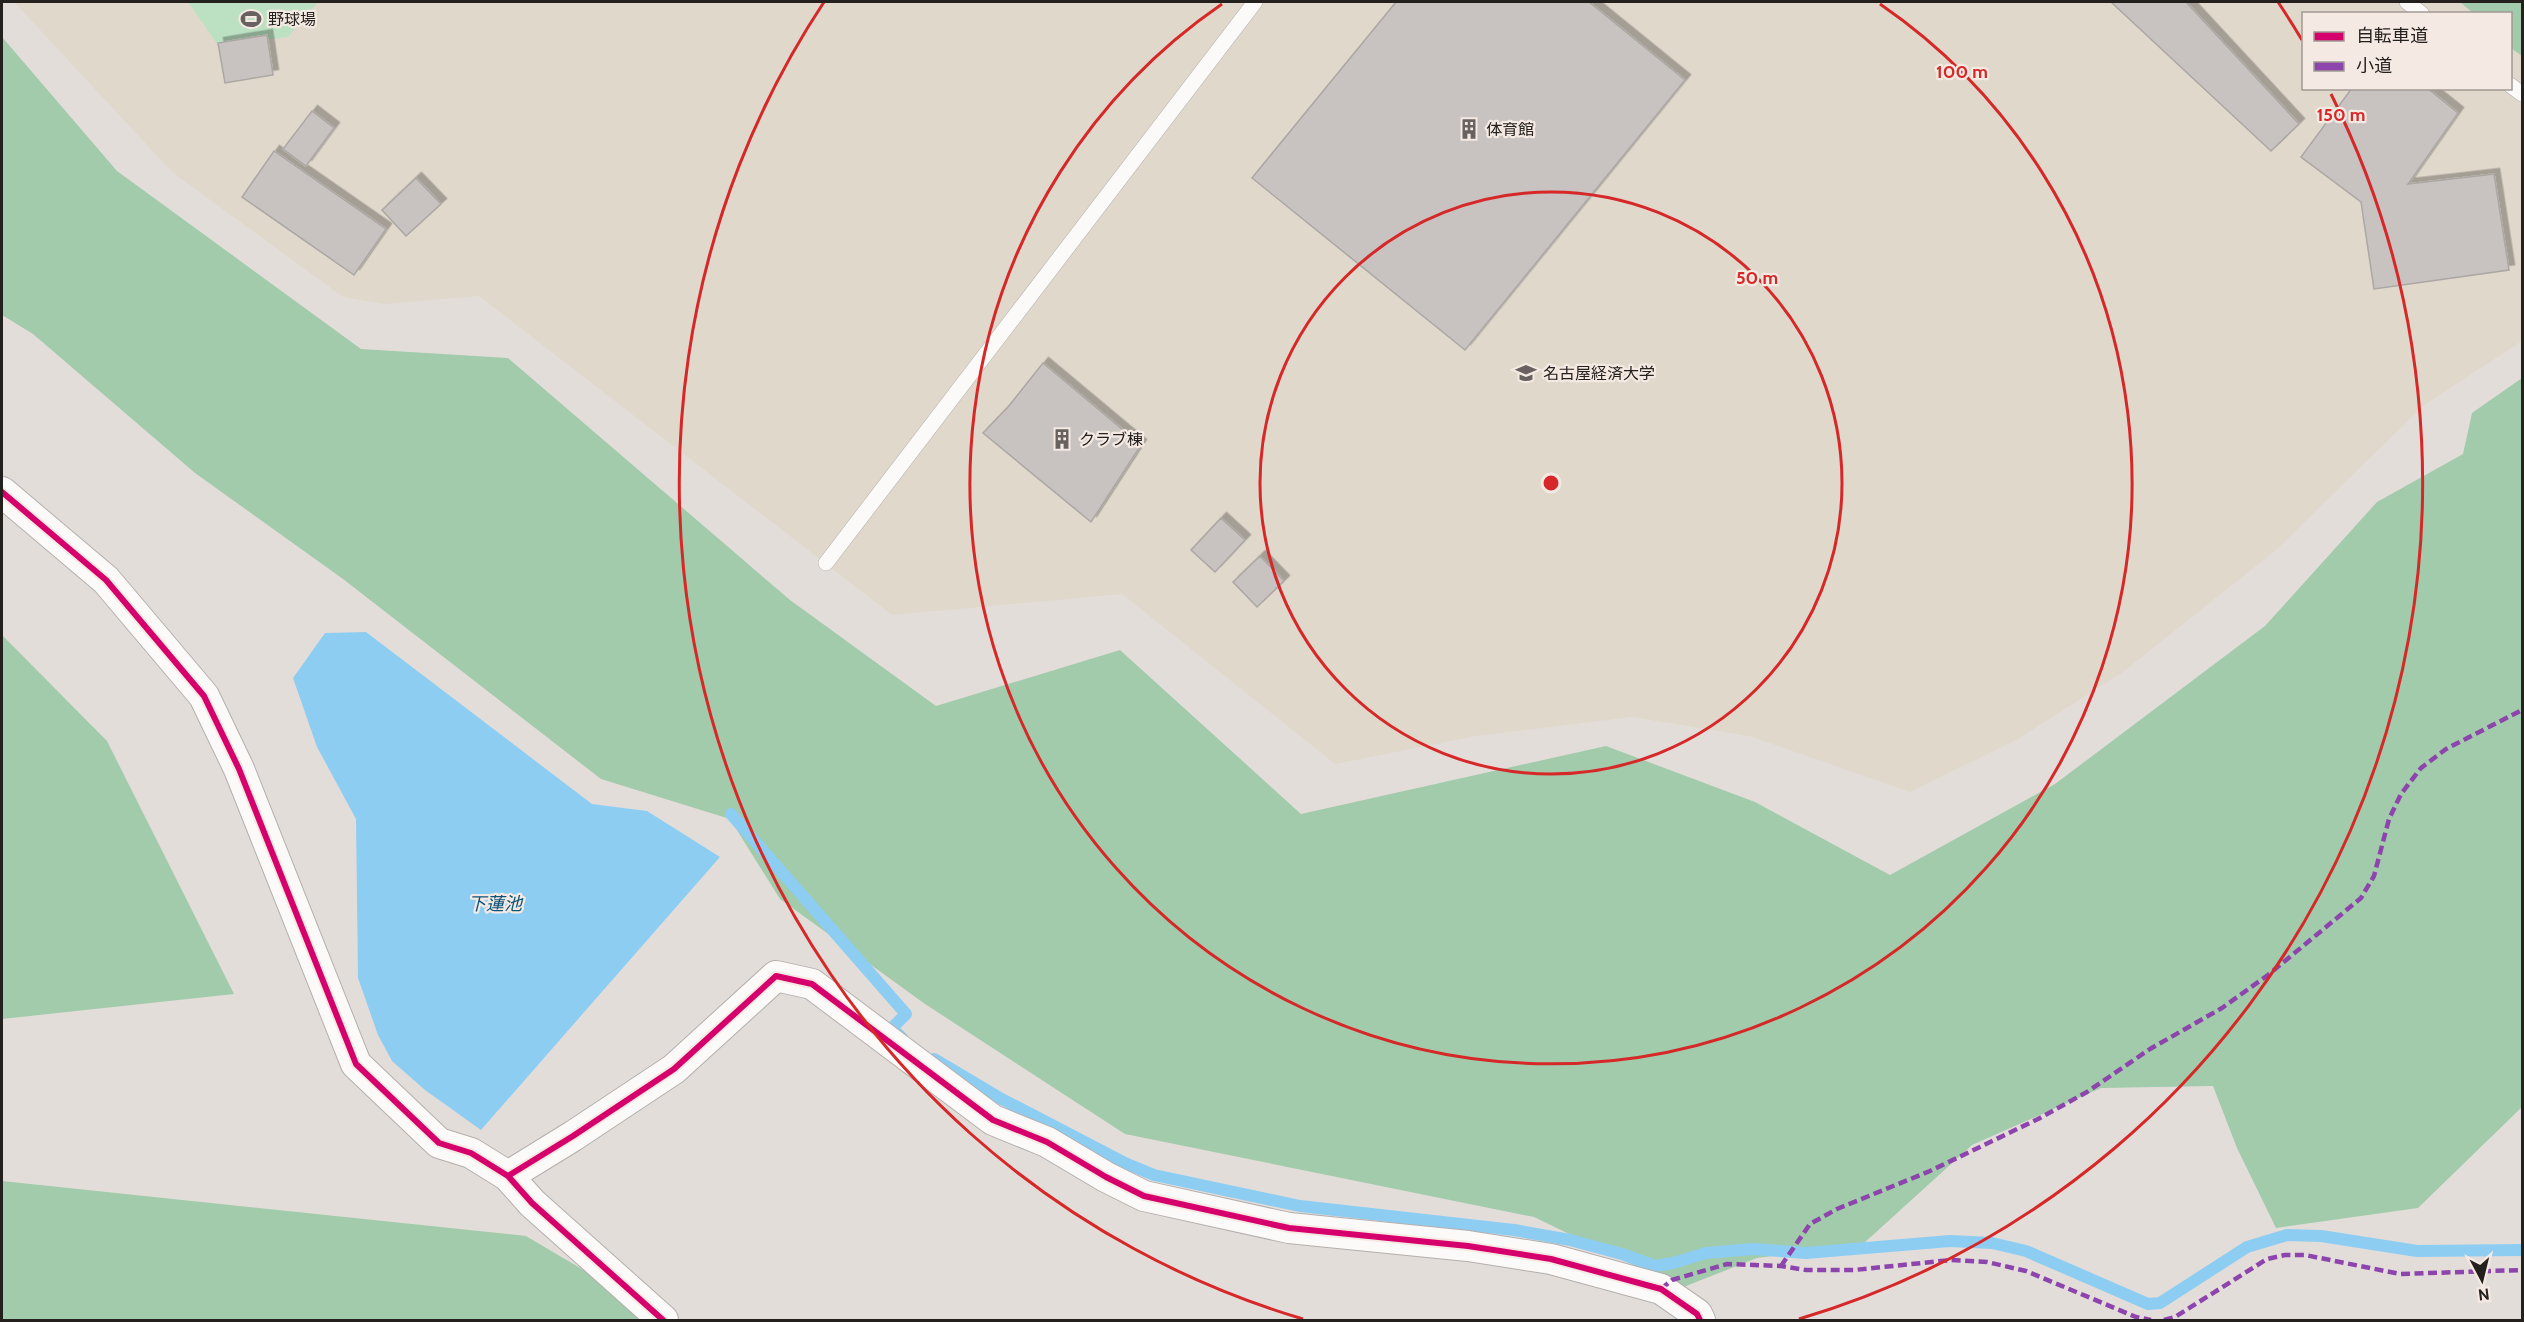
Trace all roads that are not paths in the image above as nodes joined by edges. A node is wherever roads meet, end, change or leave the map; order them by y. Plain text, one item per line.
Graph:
1 (1255, 2) edge
2 (2407, 2) edge
3 (2420, 12) edge
4 (2, 492) edge
5 (826, 563) dead end
6 (508, 1176) junction
7 (663, 1320) edge
8 (1700, 1320) edge

1 - 5 lane
2 - 3 lane
4 - 6 street
6 - 7 street
6 - 8 street

